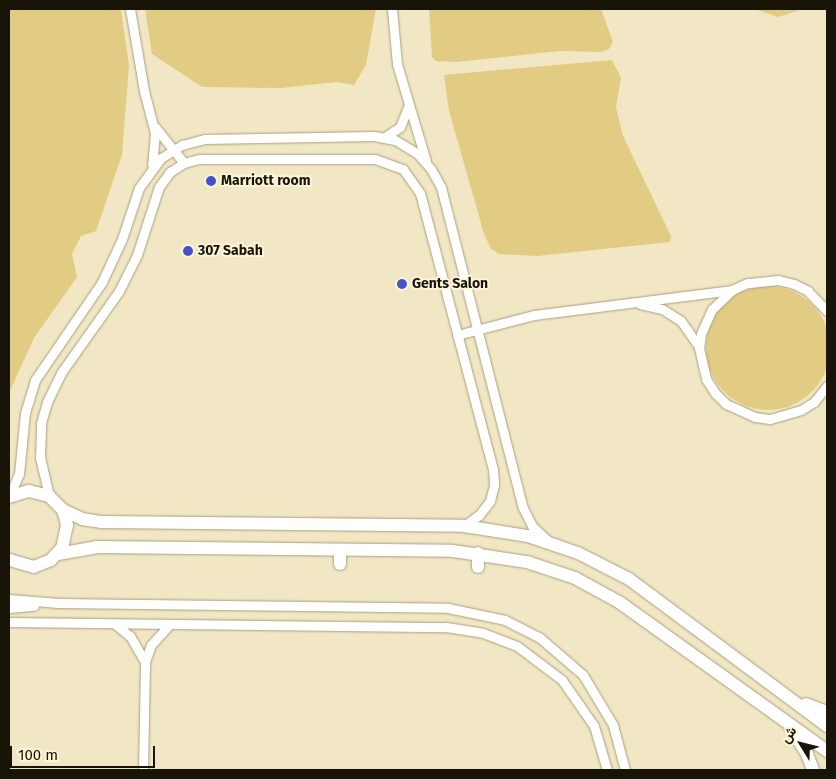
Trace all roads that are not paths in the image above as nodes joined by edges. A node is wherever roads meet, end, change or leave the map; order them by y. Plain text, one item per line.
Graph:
1 (130, 9) edge
2 (392, 9) edge
3 (408, 107) junction
4 (152, 120) junction
5 (385, 137) junction
6 (172, 150) junction
7 (184, 162) junction
8 (427, 164) junction
9 (152, 167) junction
10 (732, 290) junction
11 (627, 302) junction
12 (827, 311) edge
13 (476, 329) junction
14 (457, 335) junction
15 (699, 348) junction
16 (827, 386) edge
17 (49, 496) junction
18 (9, 497) edge
19 (63, 510) junction
20 (464, 526) junction
21 (551, 543) junction
22 (340, 550) junction
23 (478, 553) junction
24 (58, 554) junction
25 (9, 560) edge
26 (340, 564) dead end
27 (478, 567) dead end
28 (9, 599) edge
29 (59, 603) junction
30 (9, 608) edge
31 (9, 622) edge
32 (115, 623) junction
33 (170, 624) junction
34 (145, 662) junction
35 (792, 698) junction
36 (827, 712) edge
37 (788, 722) junction
38 (827, 726) edge
39 (827, 751) edge
40 (143, 770) edge
41 (608, 770) edge
42 (626, 770) edge
43 (812, 770) edge

1 - 4 street
2 - 3 street
3 - 5 street
3 - 8 street
4 - 6 street
4 - 9 street
5 - 6 street
5 - 8 street
6 - 7 street
6 - 9 street
7 - 14 street
7 - 17 street
8 - 13 street
9 - 18 street
10 - 11 street
10 - 12 street
10 - 15 street
11 - 13 street
11 - 15 street
13 - 14 street
13 - 21 street
14 - 20 street
15 - 16 street
17 - 18 street
17 - 19 street
19 - 20 street
19 - 24 street
20 - 21 street
21 - 35 street
22 - 23 street
22 - 24 street
22 - 26 street
23 - 27 street
23 - 37 street
24 - 25 street
28 - 29 street
29 - 30 street
29 - 42 street
31 - 32 street
32 - 33 street
32 - 34 street
33 - 34 street
33 - 41 street
34 - 40 street
35 - 36 street
35 - 38 street
37 - 39 street
37 - 43 street

